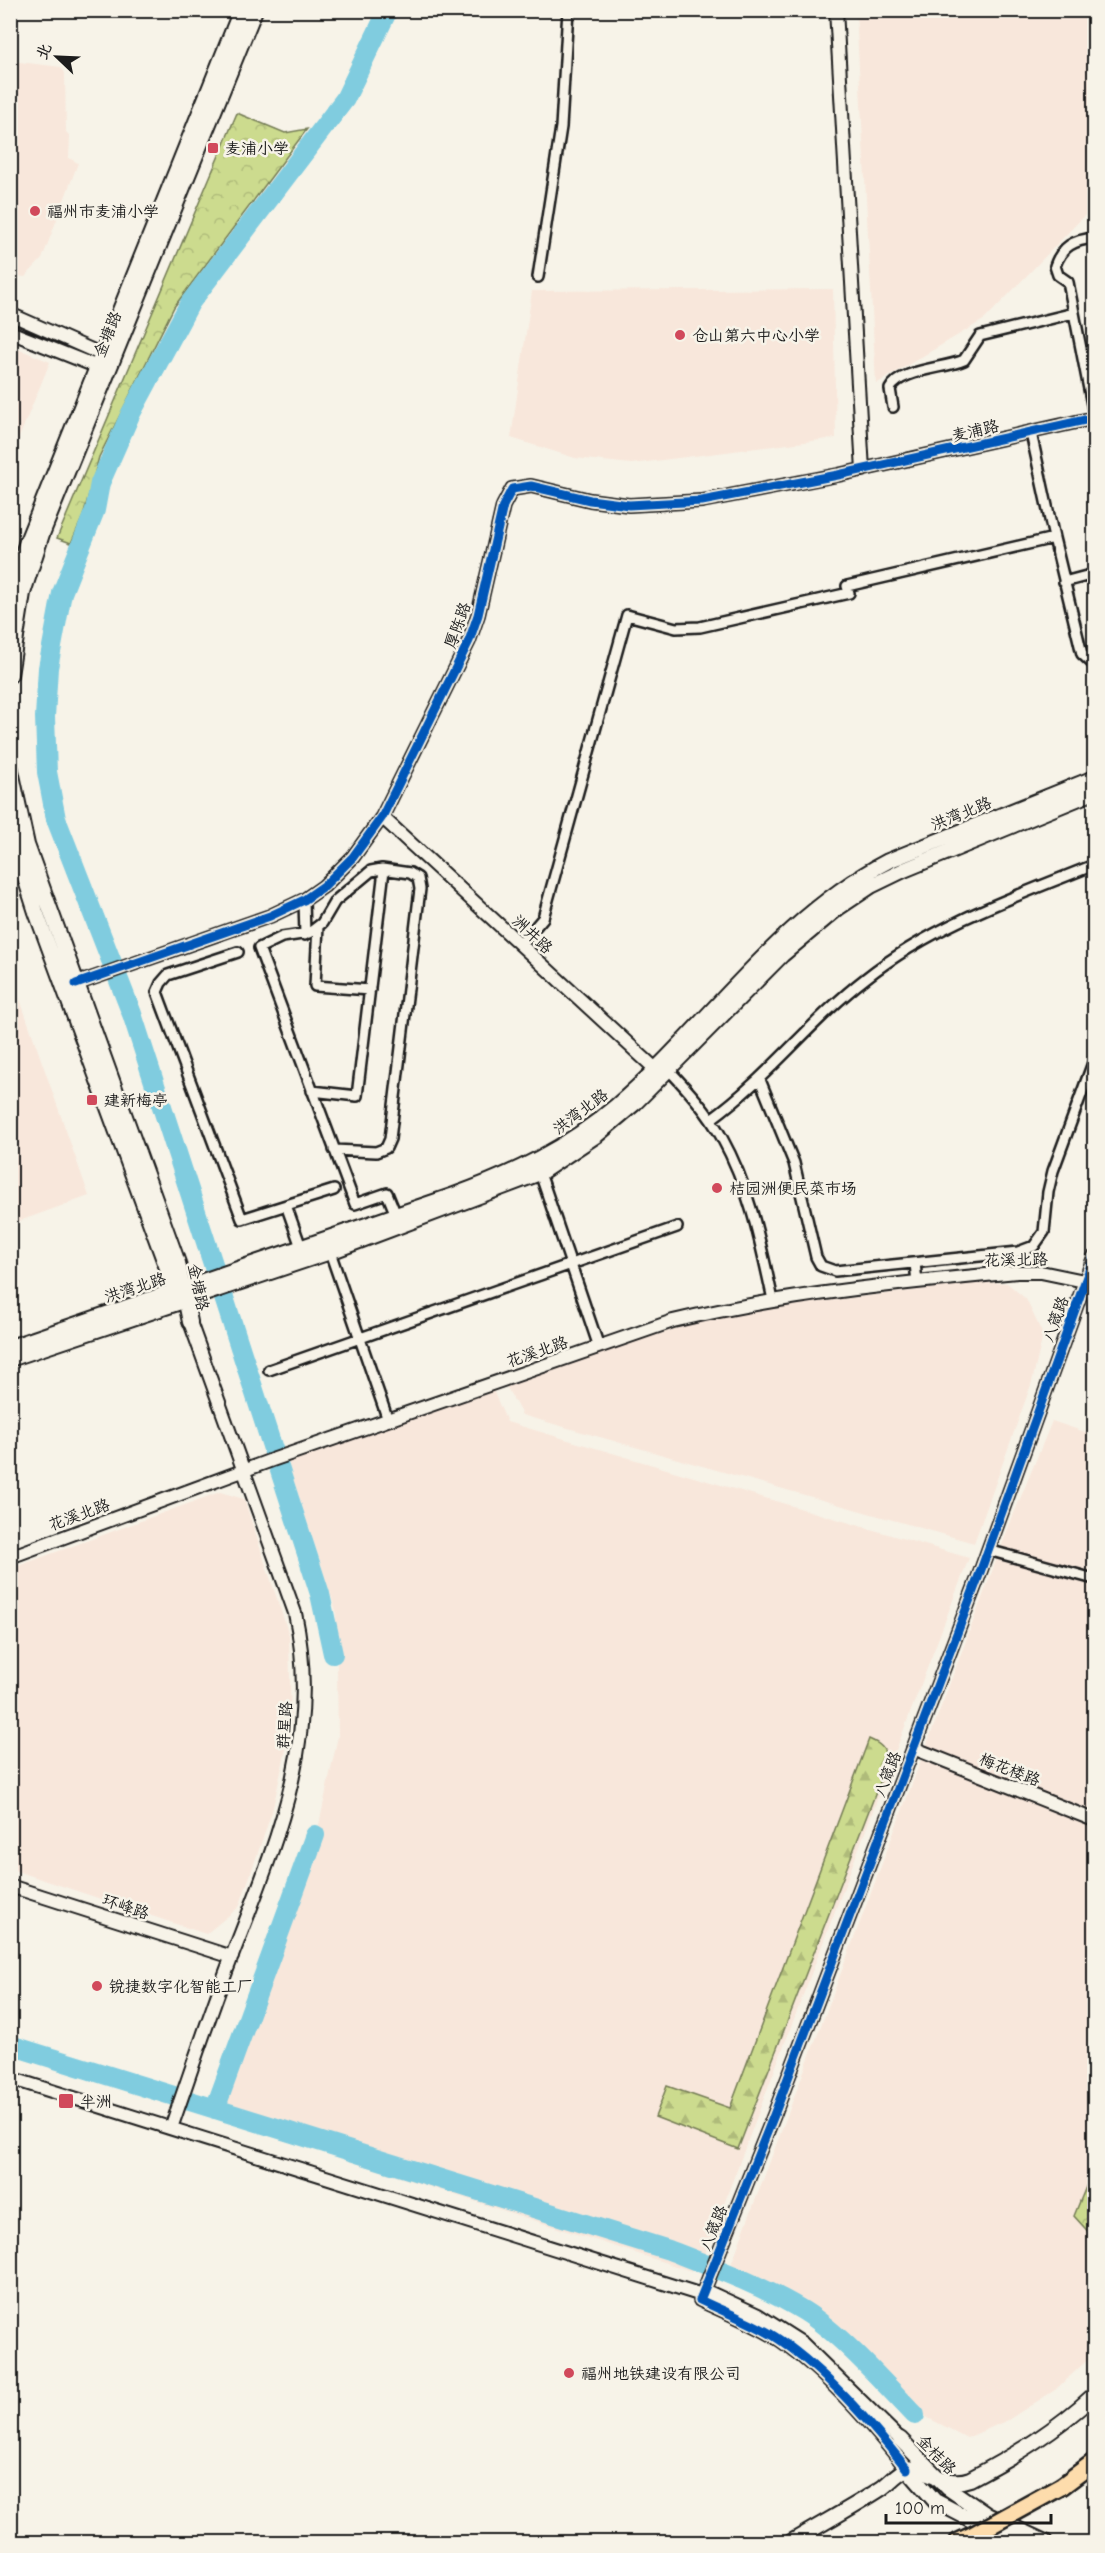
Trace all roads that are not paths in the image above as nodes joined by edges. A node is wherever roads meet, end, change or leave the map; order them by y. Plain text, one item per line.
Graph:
1 (241, 10) edge
2 (255, 10) edge
3 (568, 10) edge
4 (836, 10) edge
5 (1095, 238) edge
6 (538, 277) dead end
7 (1074, 313) junction
8 (10, 314) edge
9 (10, 332) edge
10 (1095, 354) edge
11 (1083, 356) junction
12 (100, 361) junction
13 (893, 407) dead end
14 (1095, 417) edge
15 (1031, 433) junction
16 (863, 470) junction
17 (1054, 538) junction
18 (1095, 574) edge
19 (1064, 582) junction
20 (14, 591) edge
21 (1095, 665) edge
22 (10, 675) edge
23 (10, 766) edge
24 (1095, 778) edge
25 (1095, 792) edge
26 (382, 817) junction
27 (10, 831) edge
28 (1095, 865) edge
29 (384, 870) junction
30 (304, 900) junction
31 (318, 926) junction
32 (305, 935) junction
33 (520, 945) junction
34 (238, 952) dead end
35 (76, 984) junction
36 (370, 990) junction
37 (1095, 1060) edge
38 (662, 1071) junction
39 (760, 1080) junction
40 (312, 1091) junction
41 (711, 1119) junction
42 (334, 1150) junction
43 (540, 1173) junction
44 (334, 1190) dead end
45 (286, 1205) junction
46 (396, 1215) junction
47 (676, 1227) dead end
48 (301, 1247) junction
49 (330, 1252) junction
50 (1095, 1257) edge
51 (915, 1263) junction
52 (570, 1264) junction
53 (898, 1264) junction
54 (228, 1279) junction
55 (917, 1282) junction
56 (1090, 1282) edge
57 (900, 1284) junction
58 (180, 1296) junction
59 (773, 1300) junction
60 (190, 1322) joint
61 (360, 1338) junction
62 (10, 1347) edge
63 (599, 1347) junction
64 (10, 1359) edge
65 (269, 1370) dead end
66 (388, 1420) junction
67 (243, 1471) junction
68 (988, 1550) junction
69 (10, 1557) edge
70 (1095, 1579) edge
71 (914, 1748) junction
72 (1095, 1820) edge
73 (10, 1886) edge
74 (232, 1957) junction
75 (10, 2078) edge
76 (171, 2128) junction
77 (702, 2295) junction
78 (1095, 2395) edge
79 (900, 2439) joint
80 (1095, 2462) edge
81 (907, 2469) junction
82 (936, 2479) junction
83 (965, 2540) edge
84 (791, 2542) edge
85 (1014, 2542) edge
86 (1045, 2542) edge

1 - 12 main road, 金塘路
2 - 20 main road, 金塘路
3 - 6 street
4 - 16 street
5 - 7 street
7 - 11 street
7 - 13 street
8 - 12 street
9 - 12 street
10 - 11 street
11 - 14 street
12 - 20 main road, 金塘路
14 - 15 street, 麦浦路
15 - 16 street, 麦浦路
15 - 17 street
16 - 26 street, 厚陈路
17 - 19 street
17 - 33 street
18 - 19 street
19 - 21 street
20 - 22 main road, 金塘路
23 - 35 main road, 金塘路
24 - 38 main road, 洪湾北路
25 - 38 main road, 洪湾北路
26 - 30 street, 厚陈路
26 - 33 street, 洲井路
27 - 58 main road, 金塘路
28 - 39 street
29 - 31 street
29 - 36 street
29 - 42 street
30 - 32 street
30 - 35 street, 厚陈路
31 - 32 street
31 - 36 street
32 - 40 street
33 - 38 street, 洲井路
34 - 45 street
35 - 58 main road, 金塘路
36 - 40 street
37 - 51 street
38 - 41 street
38 - 43 main road, 洪湾北路
38 - 46 main road, 洪湾北路
39 - 41 street
39 - 53 street
40 - 42 street
41 - 59 street
42 - 46 street
43 - 49 main road, 洪湾北路
43 - 52 street
44 - 45 street
45 - 48 street
46 - 48 main road, 洪湾北路
47 - 52 street
48 - 54 main road, 洪湾北路
49 - 54 main road, 洪湾北路
49 - 61 street
50 - 56 street, 八箴路
51 - 53 street
51 - 55 street
52 - 61 street
52 - 63 street
53 - 57 street
54 - 58 main road, 洪湾北路
55 - 56 street, 花溪北路
55 - 57 street, 花溪北路
56 - 68 street, 八箴路
57 - 59 street, 花溪北路
58 - 60 main road, 金塘路
58 - 62 main road, 洪湾北路
58 - 64 main road, 洪湾北路
59 - 63 street, 花溪北路
60 - 67 street, 群星路
61 - 65 street
61 - 66 street
63 - 66 street, 花溪北路
66 - 67 street, 花溪北路
67 - 69 street, 花溪北路
67 - 74 street, 群星路
68 - 70 street
68 - 71 street, 八箴路
71 - 72 street, 梅花楼路
71 - 77 street, 八箴路
73 - 74 street, 环峰路
74 - 76 street, 群星路
75 - 76 street
76 - 77 street
77 - 79 street
77 - 81 street
78 - 82 main road
79 - 82 main road, 金桔路
80 - 83 highway, bridge
81 - 82 main road
81 - 84 main road
81 - 85 main road
82 - 86 main road, 金桔路

